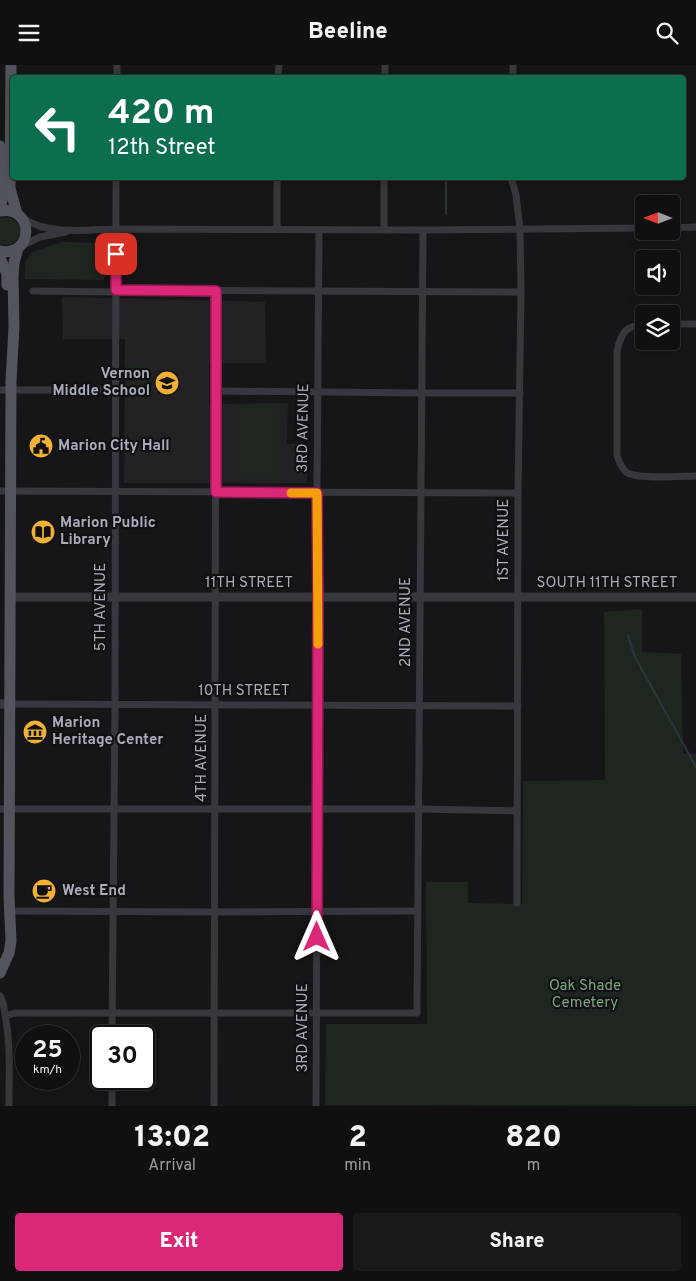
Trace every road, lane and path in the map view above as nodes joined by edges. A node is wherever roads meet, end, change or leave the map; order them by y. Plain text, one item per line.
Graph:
1 (0, 146) edge
2 (10, 180) edge
3 (116, 180) edge
4 (278, 180) edge
5 (384, 180) edge
6 (512, 180) edge
7 (0, 207) edge
8 (0, 211) edge
9 (19, 215) junction
10 (680, 227) edge
11 (696, 227) edge
12 (635, 228) edge
13 (116, 229) junction
14 (277, 229) junction
15 (520, 229) junction
16 (76, 230) junction
17 (320, 230) junction
18 (384, 230) junction
19 (423, 230) junction
20 (19, 247) junction
21 (0, 251) edge
22 (0, 258) edge
23 (33, 291) dead end
24 (116, 291) junction
25 (216, 291) junction
26 (319, 291) junction
27 (422, 292) junction
28 (521, 292) junction
29 (680, 324) edge
30 (696, 324) edge
31 (635, 325) edge
32 (12, 354) junction
33 (6, 390) edge
34 (116, 390) junction
35 (216, 391) junction
36 (318, 391) junction
37 (421, 393) junction
38 (520, 393) junction
39 (696, 476) edge
40 (6, 491) edge
41 (116, 492) junction
42 (216, 492) junction
43 (317, 493) junction
44 (420, 493) junction
45 (518, 493) junction
46 (10, 597) junction
47 (114, 597) junction
48 (216, 597) junction
49 (318, 597) junction
50 (420, 597) junction
51 (518, 597) junction
52 (696, 597) edge
53 (5, 704) edge
54 (115, 705) junction
55 (216, 705) junction
56 (318, 705) junction
57 (419, 705) junction
58 (518, 706) junction
59 (5, 809) edge
60 (114, 809) junction
61 (317, 809) junction
62 (418, 809) junction
63 (215, 810) junction
64 (517, 811) junction
65 (517, 903) dead end
66 (9, 911) junction
67 (113, 911) junction
68 (317, 911) junction
69 (417, 911) junction
70 (215, 912) junction
71 (0, 953) edge
72 (0, 973) edge
73 (0, 996) edge
74 (0, 1007) edge
75 (112, 1012) junction
76 (214, 1013) junction
77 (316, 1014) junction
78 (6, 1016) junction
79 (112, 1025) edge
80 (112, 1090) edge
81 (9, 1106) edge
82 (112, 1106) edge
83 (214, 1106) edge
84 (316, 1106) edge

1 - 7 main road
2 - 9 main road
3 - 13 street, 5TH AVENUE
4 - 14 street
5 - 18 street
6 - 15 street, 1ST AVENUE
8 - 9 main road
9 - 16 street
9 - 20 main road
10 - 11 street
12 - 15 street
13 - 14 street
13 - 16 street
13 - 24 street, 5TH AVENUE
14 - 17 street
15 - 19 street
15 - 28 street, 1ST AVENUE
16 - 20 street
17 - 18 street
17 - 26 street, 3RD AVENUE
18 - 19 street
19 - 27 street, 2ND AVENUE
20 - 21 main road
20 - 32 main road
22 - 32 main road
23 - 24 street
24 - 25 street
24 - 34 street, 5TH AVENUE
25 - 26 street
25 - 35 street, 4TH AVENUE
26 - 27 street
26 - 36 street, 3RD AVENUE
27 - 28 street
27 - 37 street, 2ND AVENUE
28 - 38 street, 1ST AVENUE
29 - 30 street
31 - 39 street
32 - 33 main road
33 - 34 street
33 - 40 main road
34 - 41 street, 5TH AVENUE
35 - 36 street
35 - 42 street, 4TH AVENUE
36 - 37 street
36 - 43 street, 3RD AVENUE
37 - 38 street
37 - 44 street, 2ND AVENUE
38 - 45 street, 1ST AVENUE
40 - 41 street
40 - 46 main road
41 - 42 street
41 - 47 street, 5TH AVENUE
42 - 43 street
42 - 48 street, 4TH AVENUE
43 - 44 street
43 - 49 street, 3RD AVENUE
44 - 45 street
44 - 50 street, 2ND AVENUE
45 - 51 street, 1ST AVENUE
46 - 47 street, 11TH STREET
46 - 53 main road
47 - 48 street, 11TH STREET
47 - 54 street, 5TH AVENUE
48 - 49 street, 11TH STREET
48 - 55 street, 4TH AVENUE
49 - 50 street, 11TH STREET
49 - 56 street, 3RD AVENUE
50 - 51 street, 11TH STREET
50 - 57 street, 2ND AVENUE
51 - 52 street, SOUTH 11TH STREET
51 - 58 street, 1ST AVENUE
53 - 54 street, 10TH STREET
53 - 59 main road
54 - 55 street, 10TH STREET
54 - 60 street, 5TH AVENUE
55 - 56 street, 10TH STREET
55 - 63 street, 4TH AVENUE
56 - 57 street, 10TH STREET
56 - 61 street, 3RD AVENUE
57 - 58 street, 10TH STREET
57 - 62 street, 2ND AVENUE
58 - 64 street, 1ST AVENUE
59 - 60 street
59 - 66 main road
60 - 63 street
60 - 67 street, 5TH AVENUE
61 - 62 street
61 - 63 street
61 - 68 street, 3RD AVENUE
62 - 64 street
62 - 69 street, 2ND AVENUE
63 - 70 street, 4TH AVENUE
64 - 65 street, 1ST AVENUE
66 - 67 street
66 - 71 main road
66 - 72 main road
67 - 70 street
67 - 75 street, 5TH AVENUE
68 - 69 street
68 - 70 street
68 - 77 street, 3RD AVENUE
69 - 77 street, 2ND AVENUE
70 - 76 street, 4TH AVENUE
73 - 78 street
74 - 78 street
75 - 76 street
75 - 78 street
75 - 79 street, 5TH AVENUE
76 - 77 street
76 - 83 street, 4TH AVENUE
77 - 84 street, 3RD AVENUE
78 - 81 street
80 - 82 street

